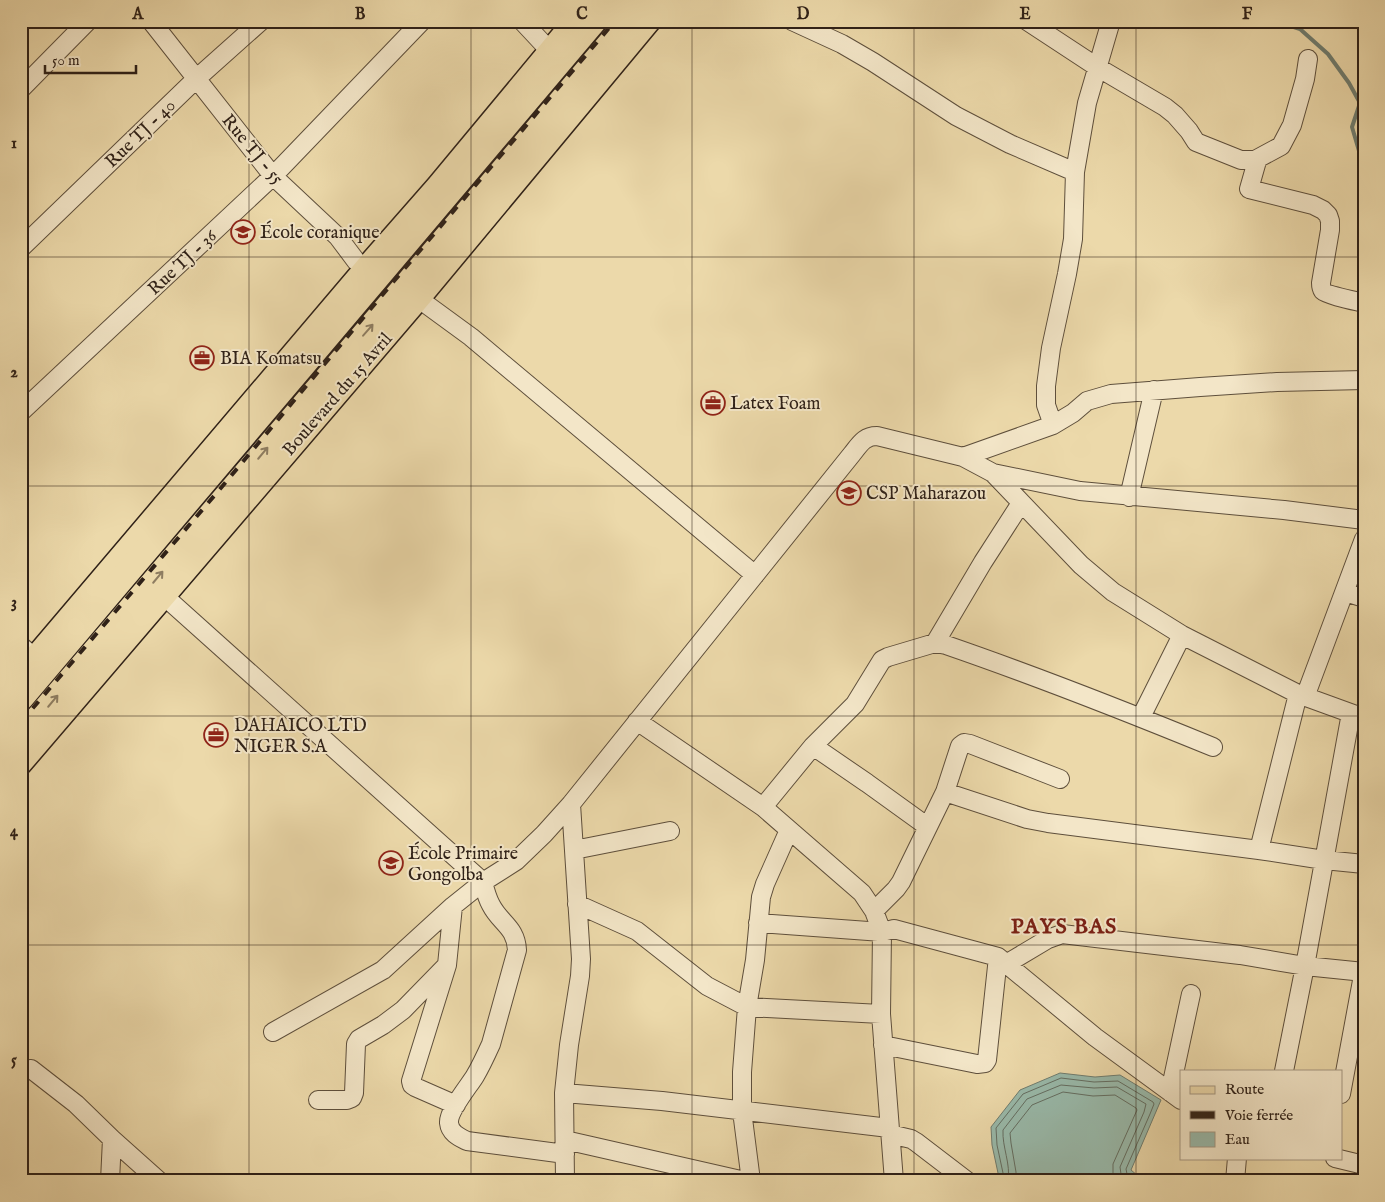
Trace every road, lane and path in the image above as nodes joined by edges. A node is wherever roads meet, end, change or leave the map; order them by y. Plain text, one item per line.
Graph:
1 (88, 21) edge
2 (151, 21) edge
3 (261, 21) edge
4 (422, 21) edge
5 (522, 21) edge
6 (574, 21) edge
7 (594, 21) edge
8 (629, 21) edge
9 (650, 21) edge
10 (792, 21) edge
11 (1027, 21) edge
12 (1110, 21) edge
13 (550, 51) junction
14 (1308, 59) dead end
15 (1097, 67) junction
16 (196, 79) junction
17 (21, 89) edge
18 (1255, 160) junction
19 (1075, 172) junction
20 (273, 176) junction
21 (21, 248) edge
22 (365, 268) junction
23 (419, 299) junction
24 (1364, 303) edge
25 (1364, 380) edge
26 (1154, 390) junction
27 (21, 412) edge
28 (1052, 425) junction
29 (963, 457) junction
30 (993, 473) junction
31 (1129, 496) junction
32 (1021, 502) junction
33 (1364, 520) edge
34 (1364, 539) edge
35 (755, 575) junction
36 (1345, 592) junction
37 (164, 596) junction
38 (1364, 598) edge
39 (1182, 635) junction
40 (936, 643) junction
41 (26, 659) edge
42 (1301, 695) junction
43 (21, 698) edge
44 (1357, 715) edge
45 (1141, 717) junction
46 (637, 720) junction
47 (21, 738) edge
48 (813, 746) junction
49 (1213, 747) dead end
50 (21, 764) edge
51 (1060, 779) dead end
52 (945, 792) junction
53 (570, 804) junction
54 (763, 807) junction
55 (928, 827) junction
56 (789, 830) junction
57 (670, 831) dead end
58 (574, 850) junction
59 (1260, 850) junction
60 (1324, 860) junction
61 (1364, 864) edge
62 (482, 882) junction
63 (577, 904) junction
64 (453, 906) junction
65 (874, 911) junction
66 (758, 923) junction
67 (882, 932) junction
68 (1002, 960) junction
69 (447, 965) junction
70 (1306, 966) junction
71 (1364, 971) edge
72 (1191, 994) dead end
73 (747, 1007) junction
74 (881, 1014) junction
75 (273, 1032) dead end
76 (883, 1045) junction
77 (31, 1069) dead end
78 (1284, 1070) edge
79 (1342, 1089) edge
80 (564, 1093) junction
81 (1176, 1096) edge
82 (318, 1100) dead end
83 (456, 1105) junction
84 (742, 1111) junction
85 (889, 1131) junction
86 (112, 1139) junction
87 (565, 1147) junction
88 (1237, 1160) edge
89 (1342, 1160) edge
90 (1364, 1165) edge
91 (110, 1181) edge
92 (159, 1181) edge
93 (565, 1181) edge
94 (745, 1181) edge
95 (750, 1181) edge
96 (894, 1181) edge
97 (967, 1181) edge
98 (1235, 1181) edge

1 - 17 street
2 - 16 street, Rue TJ - 55
3 - 16 street, Rue TJ - 40
4 - 20 street, Rue TJ - 36
5 - 13 street
6 - 13 main road
7 - 43 highway
47 -> 8 highway, Boulevard du 15 Avril
9 - 23 main road, Boulevard du 15 Avril
10 - 19 street
11 - 15 street
12 - 15 street
13 - 22 main road
14 - 18 street
15 - 18 street
15 - 19 street
16 - 20 street, Rue TJ - 55
16 - 21 street, Rue TJ - 40
18 - 24 street
19 - 28 street
20 - 22 street, Rue TJ - 55
20 - 27 street, Rue TJ - 36
22 - 41 main road
23 - 35 street
23 - 37 main road, Boulevard du 15 Avril
25 - 26 street
26 - 28 street
26 - 31 street
28 - 29 street
29 - 30 street
29 - 35 street
30 - 31 street
30 - 32 street
31 - 33 street
32 - 39 street
32 - 40 street
34 - 36 street
35 - 46 street
36 - 38 street
36 - 42 street
37 - 50 main road, Boulevard du 15 Avril
37 - 62 street
39 - 42 street
39 - 45 street
40 - 45 street
40 - 48 street
42 - 44 street
42 - 59 street
44 - 60 street
45 - 49 street
46 - 53 street
46 - 54 street
48 - 54 street
48 - 55 street
51 - 52 street
52 - 55 street
52 - 59 street
53 - 58 street
53 - 62 street
54 - 56 street
55 - 65 street
56 - 65 street
56 - 66 street
57 - 58 street
58 - 63 street
59 - 60 street
60 - 61 street
60 - 70 street
62 - 64 street
62 - 83 street
63 - 73 street
63 - 80 street
64 - 69 street
64 - 75 street
65 - 67 street
66 - 67 street
66 - 73 street
67 - 68 street
67 - 74 street
68 - 70 street
68 - 76 street
68 - 81 street
69 - 82 street
69 - 83 street
70 - 71 street
70 - 78 street
71 - 79 street
72 - 81 street
73 - 74 street
73 - 84 street
74 - 76 street
76 - 85 street
77 - 86 street
80 - 84 street
80 - 87 street
83 - 87 street
84 - 85 street
84 - 95 street
85 - 96 street
85 - 97 street
86 - 91 street
86 - 92 street
87 - 93 street
87 - 94 street
88 - 98 street
89 - 90 street

